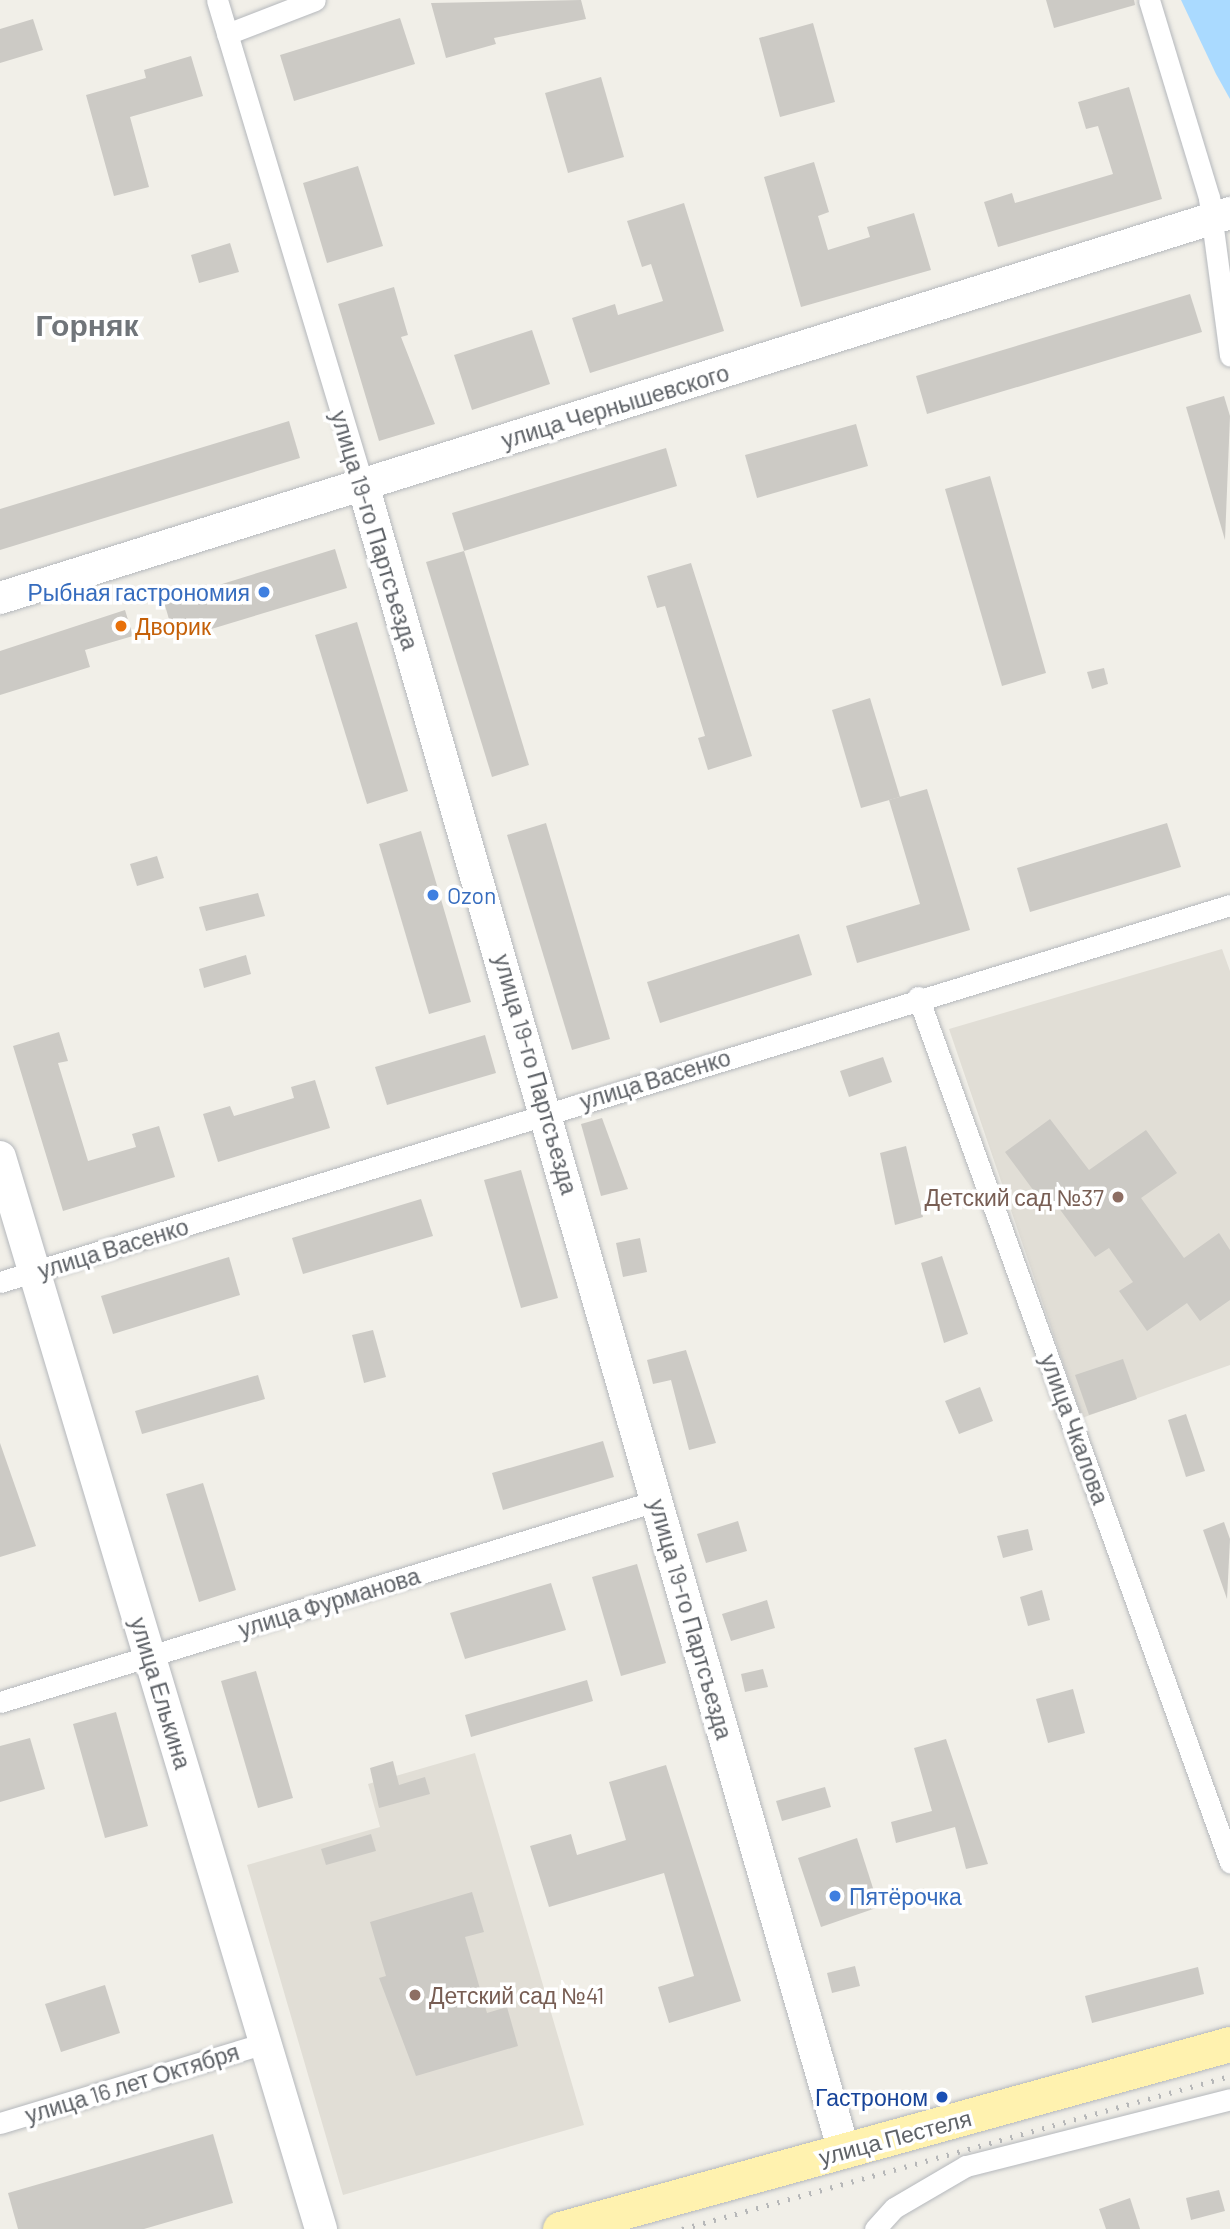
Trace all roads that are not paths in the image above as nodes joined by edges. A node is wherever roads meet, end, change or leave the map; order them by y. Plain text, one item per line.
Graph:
1 (217, 0) edge
2 (315, 0) edge
3 (1149, 0) edge
4 (227, 34) junction
5 (1221, 215) edge
6 (1230, 356) edge
7 (363, 485) junction
8 (0, 598) edge
9 (1230, 905) edge
10 (918, 997) junction
11 (547, 1113) junction
12 (0, 1157) edge
13 (35, 1272) junction
14 (0, 1282) edge
15 (656, 1500) junction
16 (149, 1656) junction
17 (0, 1702) edge
18 (1230, 1862) edge
19 (265, 2043) junction
20 (1230, 2044) edge
21 (1230, 2099) edge
22 (0, 2123) edge
23 (844, 2151) junction
24 (321, 2229) edge
25 (560, 2229) edge
26 (875, 2229) edge

1 - 4 street, улица 19-го Партсъезда
2 - 4 street
3 - 5 street
4 - 7 street, улица 19-го Партсъезда
5 - 6 street
5 - 7 street, улица Чернышевского
7 - 8 street, улица Чернышевского
7 - 11 street, улица 19-го Партсъезда
9 - 10 street, улица Васенко
10 - 11 street, улица Васенко
10 - 18 street, улица Чкалова
11 - 13 street, улица Васенко
11 - 15 street, улица 19-го Партсъезда
12 - 13 street, улица Елькина
13 - 14 street, улица Васенко
13 - 16 street, улица Елькина
15 - 16 street, улица Фурманова
15 - 23 street, улица 19-го Партсъезда
16 - 17 street, улица Фурманова
16 - 19 street, улица Елькина
19 - 22 street, улица 16 лет Октября
19 - 24 street, улица Елькина
20 - 23 main road, улица Пестеля
21 - 26 street, улица Пестеля
23 - 25 main road, улица Пестеля

